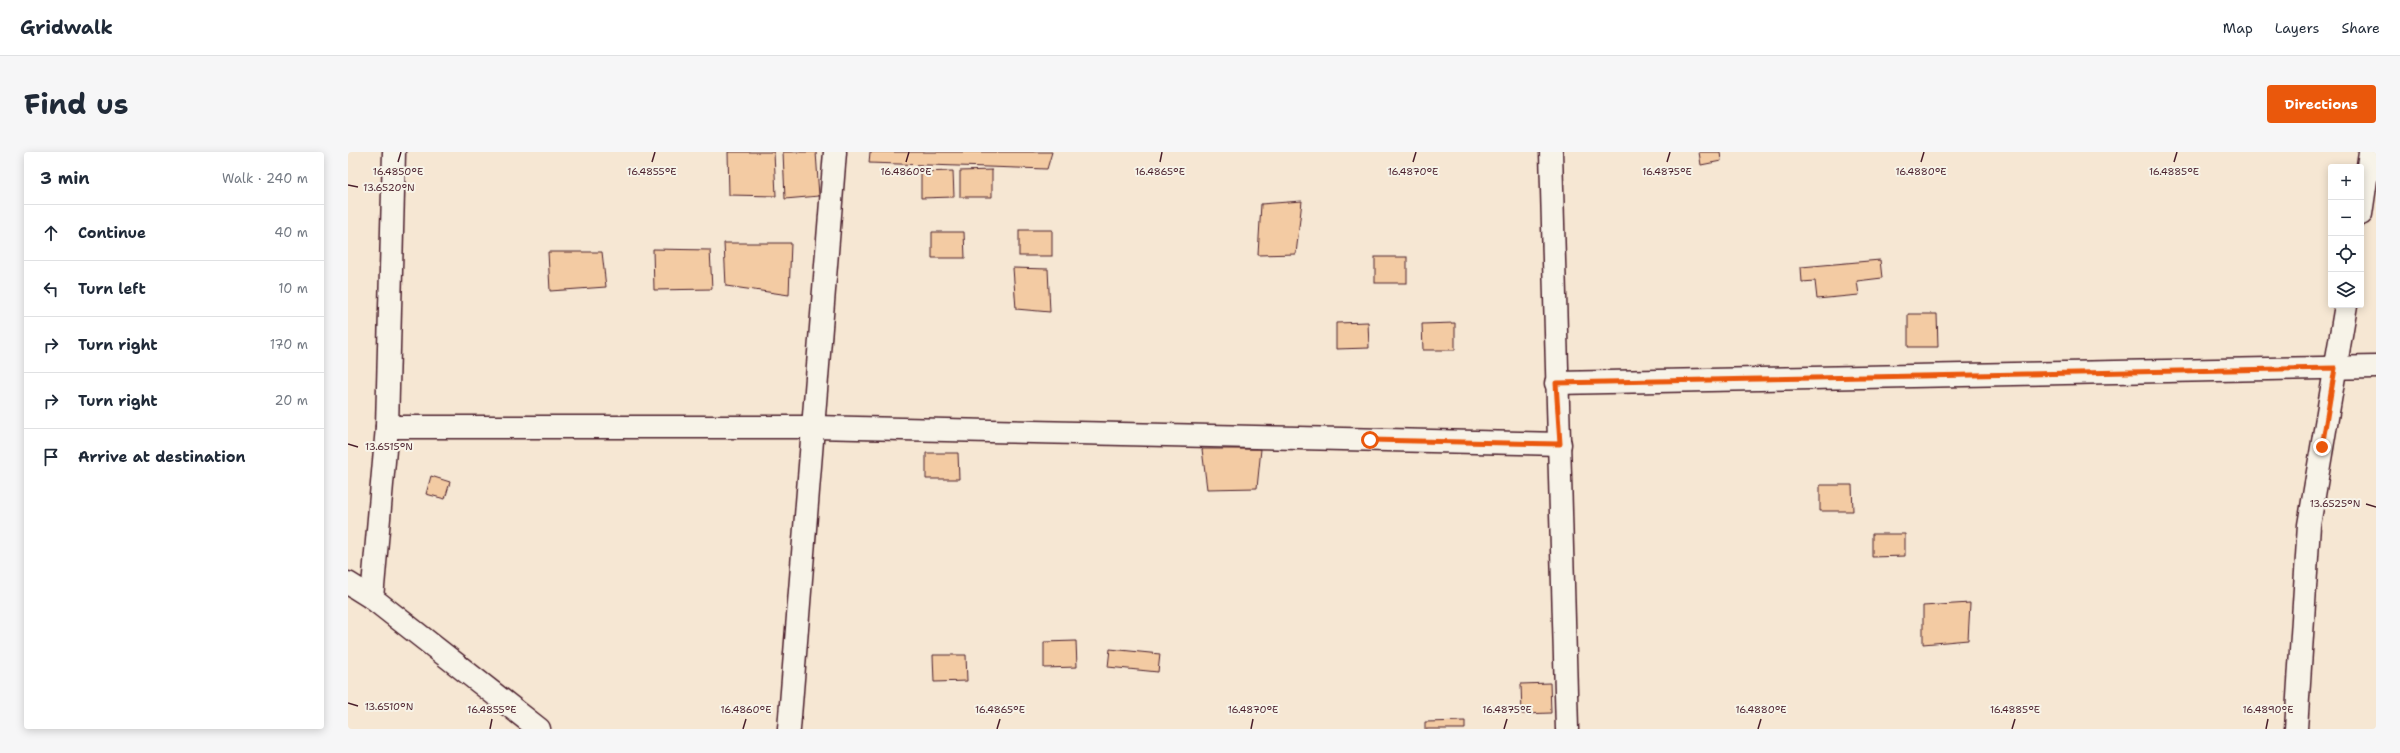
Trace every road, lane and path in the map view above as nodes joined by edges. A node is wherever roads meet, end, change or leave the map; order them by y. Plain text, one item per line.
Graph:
1 (394, 152) edge
2 (835, 152) edge
3 (1551, 152) edge
4 (2370, 152) edge
5 (2363, 200) edge
6 (2345, 308) edge
7 (2376, 367) edge
8 (2335, 368) junction
9 (1556, 383) junction
10 (387, 427) junction
11 (814, 427) junction
12 (1560, 444) junction
13 (348, 583) edge
14 (372, 598) junction
15 (540, 729) edge
16 (789, 729) edge
17 (1567, 729) edge
18 (2296, 729) edge

1 - 10 street
2 - 11 street
3 - 9 street
4 - 5 street
6 - 8 street
7 - 8 street
8 - 9 street
8 - 18 street
9 - 12 street
10 - 11 street
10 - 14 street
11 - 12 street
11 - 16 street
12 - 17 street
13 - 14 street
14 - 15 street

